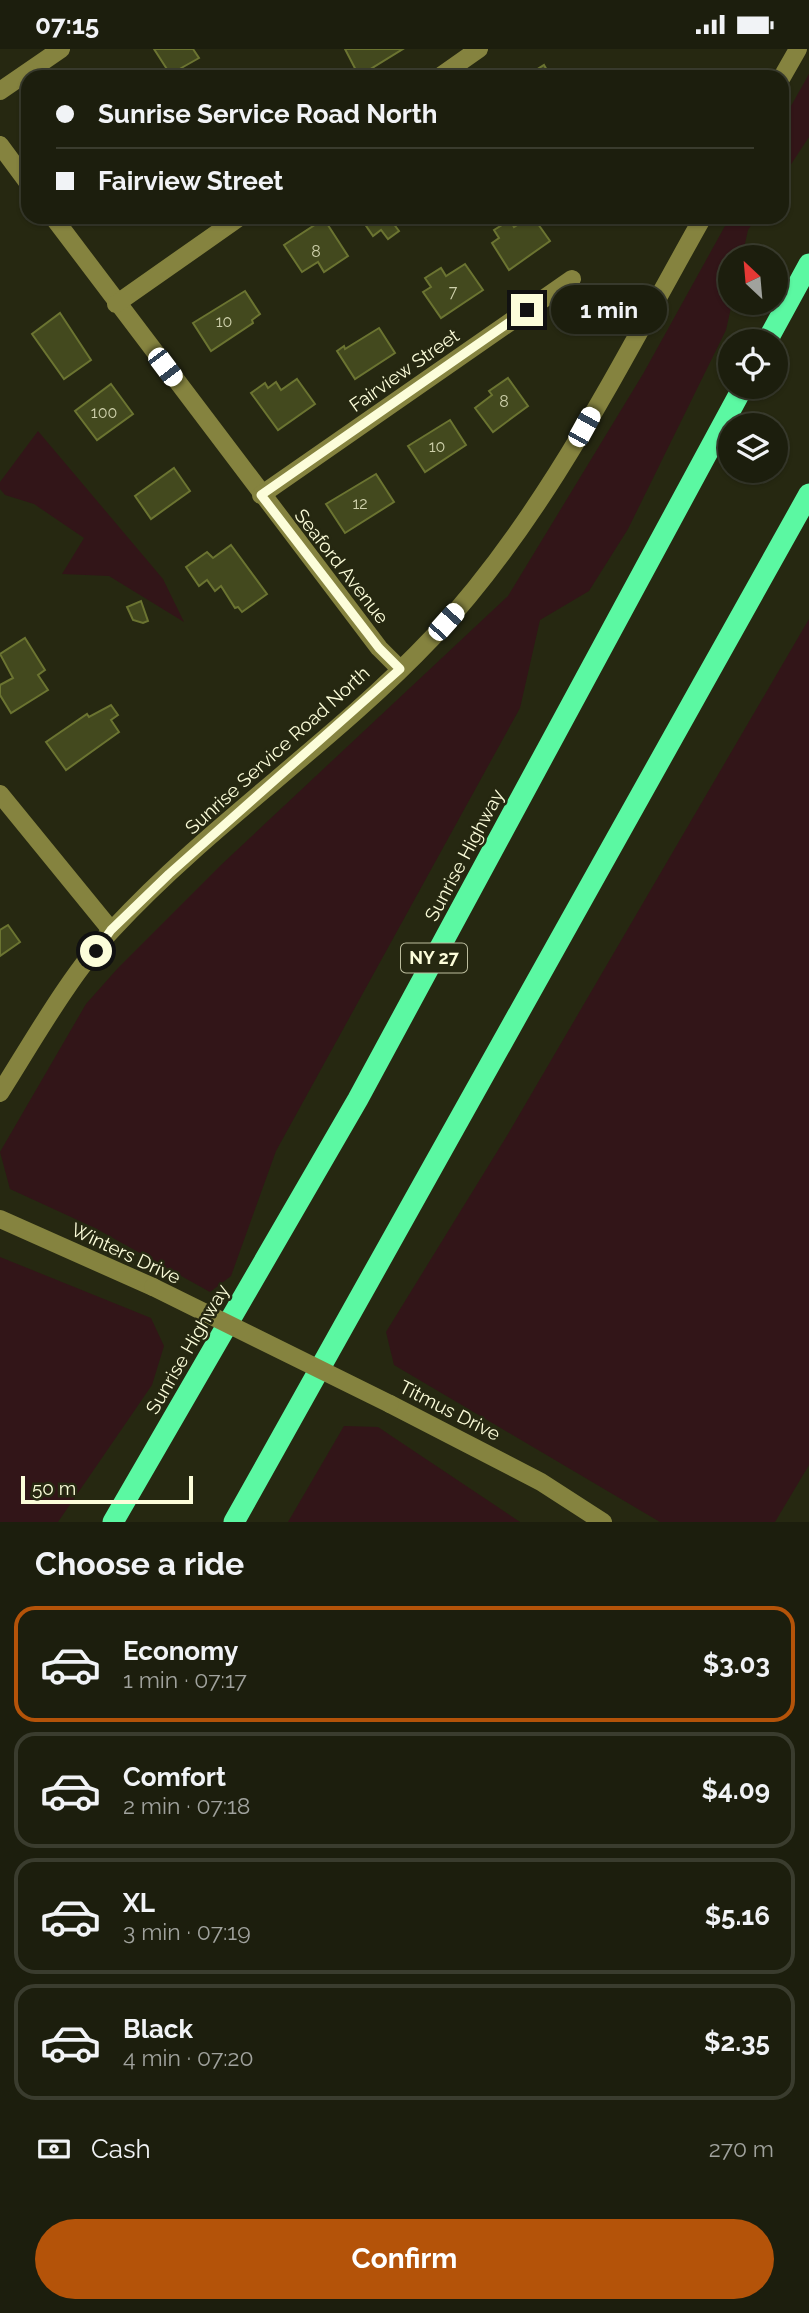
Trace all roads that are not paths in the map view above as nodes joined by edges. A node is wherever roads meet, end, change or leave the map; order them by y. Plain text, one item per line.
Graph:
1 (61, 49) edge
2 (479, 49) edge
3 (798, 49) edge
4 (30, 70) edge
5 (449, 70) edge
6 (786, 70) edge
7 (21, 77) edge
8 (0, 91) edge
9 (0, 145) edge
10 (21, 174) edge
11 (58, 224) edge
12 (230, 224) edge
13 (699, 224) edge
14 (809, 264) edge
15 (572, 279) dead end
16 (116, 304) junction
17 (774, 329) edge
18 (737, 399) edge
19 (809, 494) edge
20 (261, 495) junction
21 (400, 669) junction
22 (0, 794) edge
23 (111, 930) junction
24 (0, 1093) edge
25 (0, 1219) edge
26 (272, 1345) joint
27 (113, 1522) edge
28 (234, 1522) edge
29 (603, 1522) edge

1 - 4 street
2 - 5 street
3 - 6 street
7 - 8 street
9 - 10 street
11 - 16 street, Seaford Avenue
12 - 16 street
13 - 21 street, Sunrise Service Road North
14 - 17 highway
15 - 20 street, Fairview Street
16 - 20 street, Seaford Avenue
18 - 27 highway, Sunrise Highway / NY 27
19 - 28 highway
20 - 21 street, Seaford Avenue
21 - 23 street, Sunrise Service Road North
22 - 23 street
23 - 24 street, Sunrise Service Road North
25 - 26 street, Winters Drive, bridge
26 - 29 street, Titmus Drive, bridge

